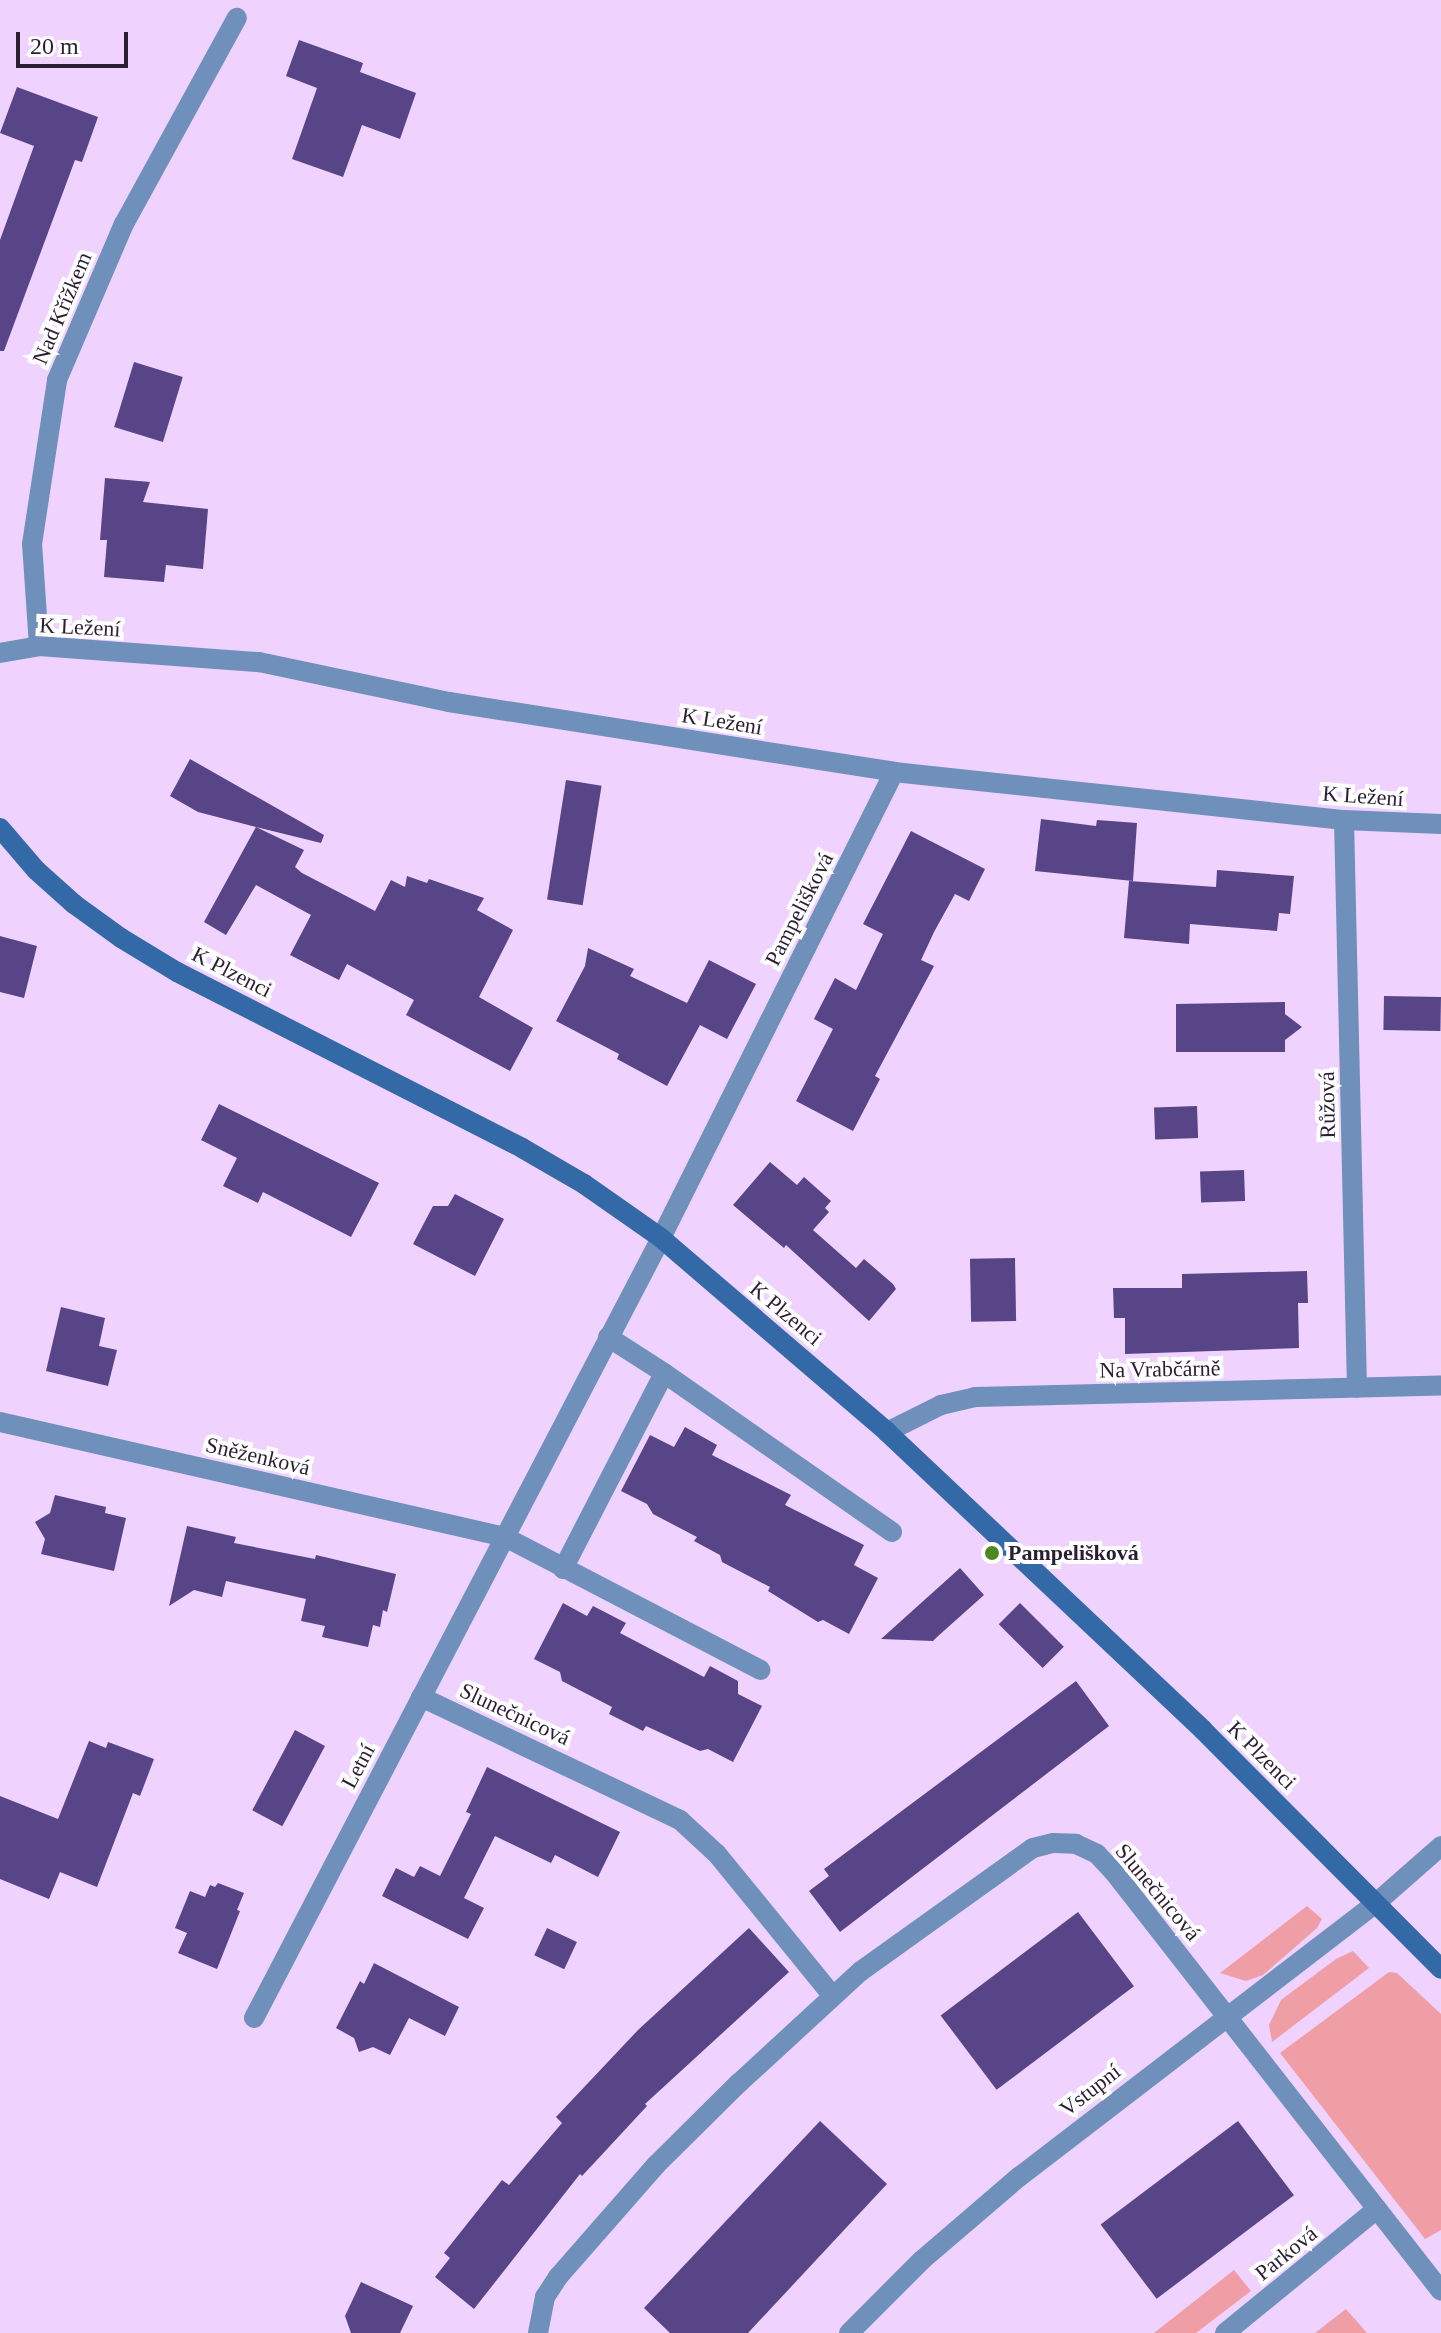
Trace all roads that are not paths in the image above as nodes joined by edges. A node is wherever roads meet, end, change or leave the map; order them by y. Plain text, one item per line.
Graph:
1 (237, 18) dead end
2 (39, 646) junction
3 (0, 653) edge
4 (894, 772) junction
5 (1344, 820) junction
6 (1441, 824) edge
7 (0, 828) edge
8 (661, 1238) junction
9 (608, 1337) junction
10 (664, 1373) junction
11 (1441, 1386) edge
12 (1357, 1388) junction
13 (0, 1422) edge
14 (887, 1432) junction
15 (892, 1532) dead end
16 (505, 1537) junction
17 (563, 1569) junction
18 (761, 1670) dead end
19 (421, 1697) junction
20 (1441, 1846) edge
21 (1375, 1904) junction
22 (1441, 1969) edge
23 (833, 1996) junction
24 (1227, 2017) junction
25 (254, 2018) dead end
26 (1377, 2209) junction
27 (1441, 2291) edge
28 (538, 2333) edge
29 (849, 2333) edge
30 (1225, 2333) edge

1 - 2 street, Nad Křížkem
2 - 3 street, K Ležení
2 - 4 street, K Ležení
4 - 5 street, K Ležení
4 - 8 street, Pampelišková
5 - 6 street, K Ležení
5 - 12 street, Růžová
7 - 8 street, K Plzenci
8 - 9 street, Letní
8 - 14 street, K Plzenci
9 - 10 street
9 - 16 street, Letní
10 - 15 street
10 - 17 street
11 - 12 street, Na Vrabčárně
12 - 14 street, Na Vrabčárně
13 - 16 street, Sněženková
14 - 21 street, K Plzenci
16 - 17 street
16 - 19 street, Letní
17 - 18 street
19 - 23 street, Slunečnicová
19 - 25 street, Letní
20 - 21 street, Vstupní
21 - 22 street, K Plzenci
21 - 24 street, Vstupní
23 - 24 street, Slunečnicová
23 - 28 street, Slunečnicová
24 - 26 street, Slunečnicová
24 - 29 street, Vstupní
26 - 27 street, Slunečnicová
26 - 30 street, Parková

